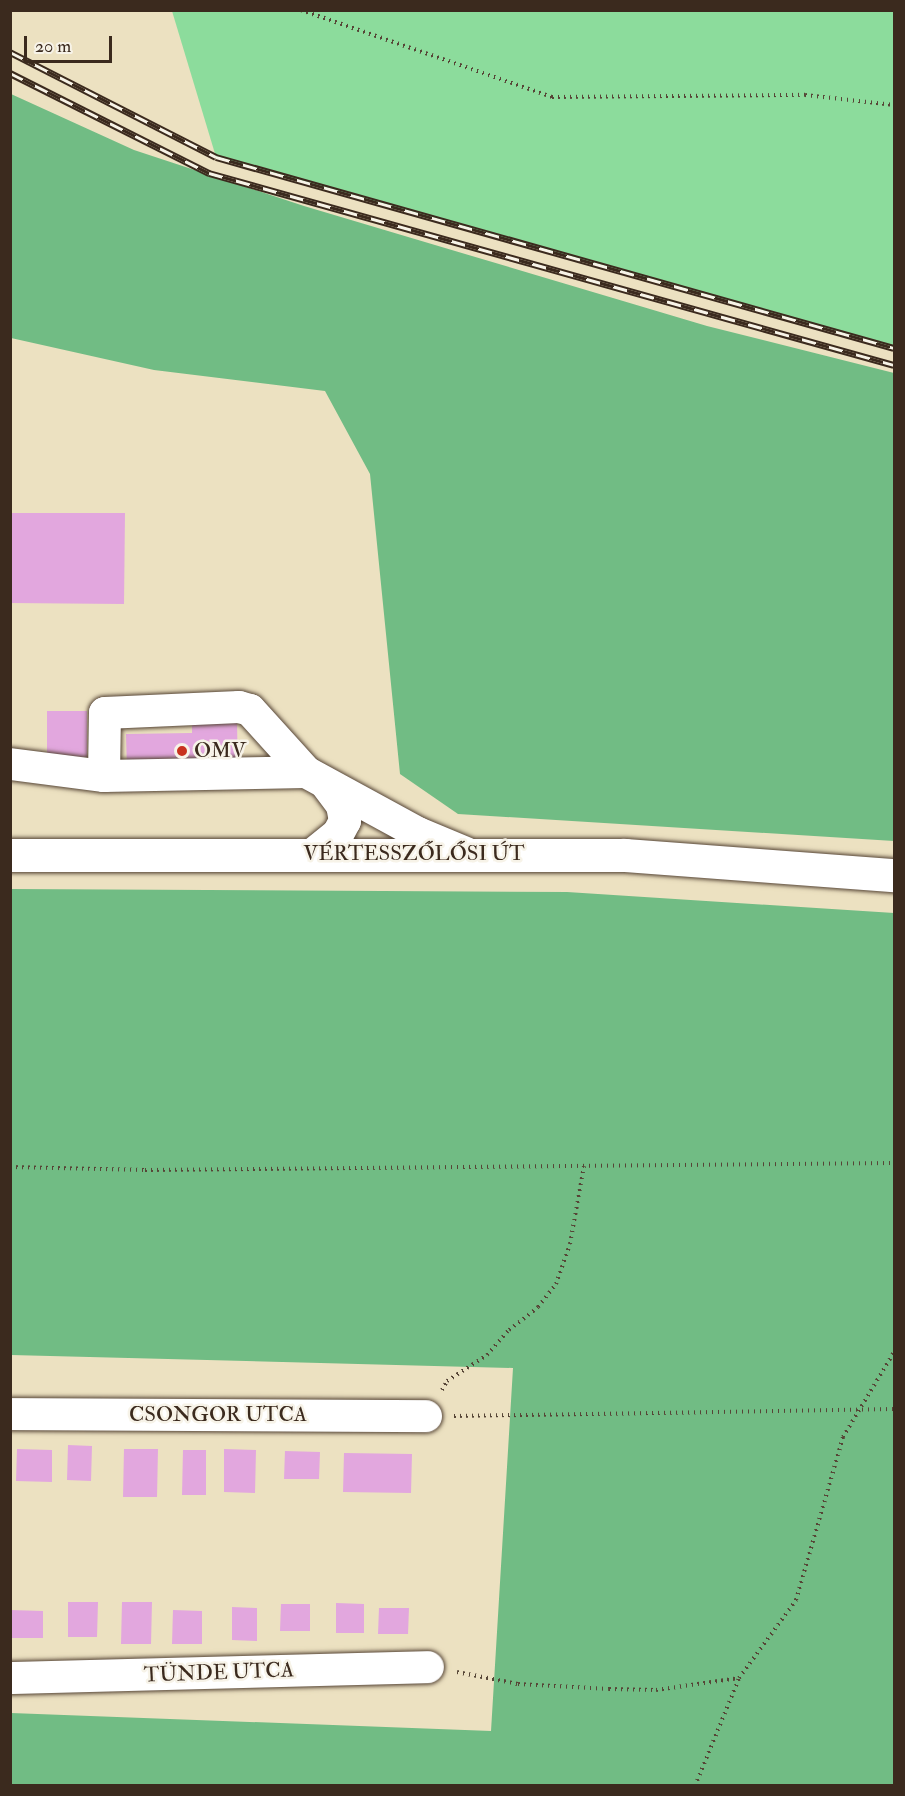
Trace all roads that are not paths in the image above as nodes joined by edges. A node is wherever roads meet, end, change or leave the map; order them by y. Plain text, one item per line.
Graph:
1 (10, 764) edge
2 (104, 776) junction
3 (316, 778) junction
4 (466, 853) junction
5 (10, 855) edge
6 (312, 855) junction
7 (894, 875) edge
8 (10, 1414) edge
9 (426, 1416) road end
10 (428, 1667) road end
11 (10, 1678) edge

1 - 2 street
2 - 3 street
2 - 3 street
3 - 4 street
3 - 6 street
4 - 6 main road, VÉRTESSZŐLŐSI ÚT
4 - 7 main road, VÉRTESSZŐLŐSI ÚT
5 - 6 main road, VÉRTESSZŐLŐSI ÚT
8 - 9 street, CSONGOR UTCA
10 - 11 street, TÜNDE UTCA

